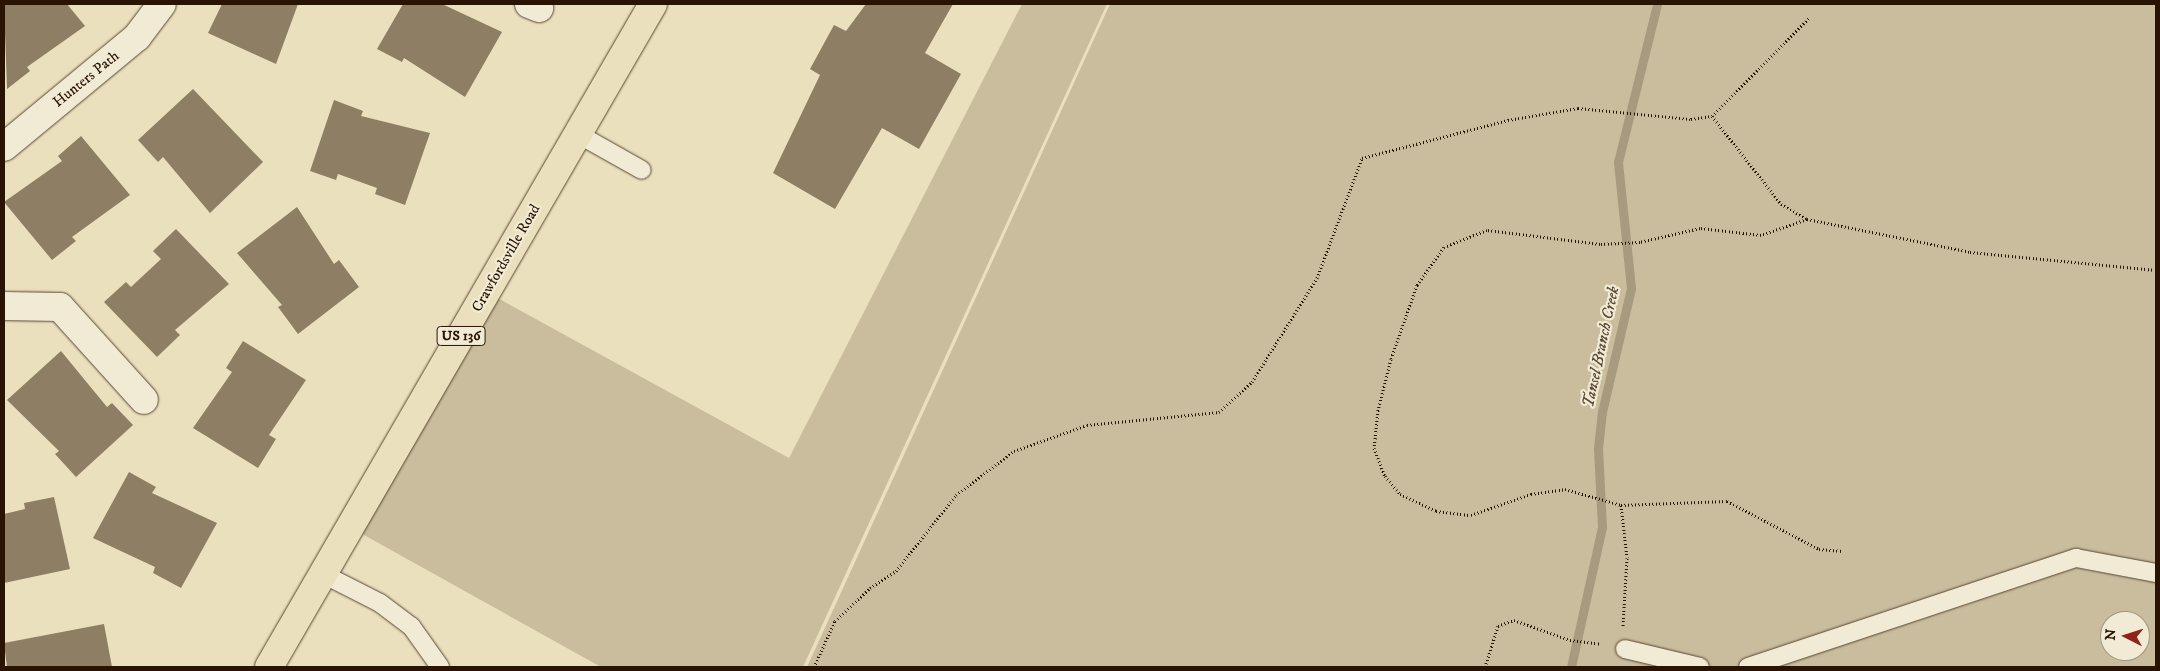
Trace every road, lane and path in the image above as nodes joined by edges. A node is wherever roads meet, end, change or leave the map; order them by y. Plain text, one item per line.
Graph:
1 (162, 4) edge
2 (653, 4) edge
3 (1810, 18) dead end
4 (1712, 116) junction
5 (578, 134) junction
6 (4, 147) edge
7 (642, 170) dead end
8 (1807, 218) junction
9 (2156, 270) edge
10 (4, 306) edge
11 (144, 400) dead end
12 (1621, 505) junction
13 (1843, 551) dead end
14 (2156, 573) edge
15 (323, 574) junction
16 (1603, 644) dead end
17 (1625, 649) joint
18 (269, 667) edge
19 (440, 667) edge
20 (814, 667) edge
21 (1485, 667) edge
22 (1700, 667) edge
23 (1748, 667) edge

1 - 6 street, Hunters Path
2 - 5 main road, Crawfordsville Road / US 136
3 - 4 path
4 - 8 path
4 - 20 path
5 - 7 lane
5 - 15 main road, Crawfordsville Road / US 136
8 - 9 path
8 - 12 path
10 - 11 street
12 - 13 path
12 - 17 path
14 - 23 lane
15 - 18 main road, Crawfordsville Road / US 136
15 - 19 lane
16 - 21 path
17 - 22 lane

